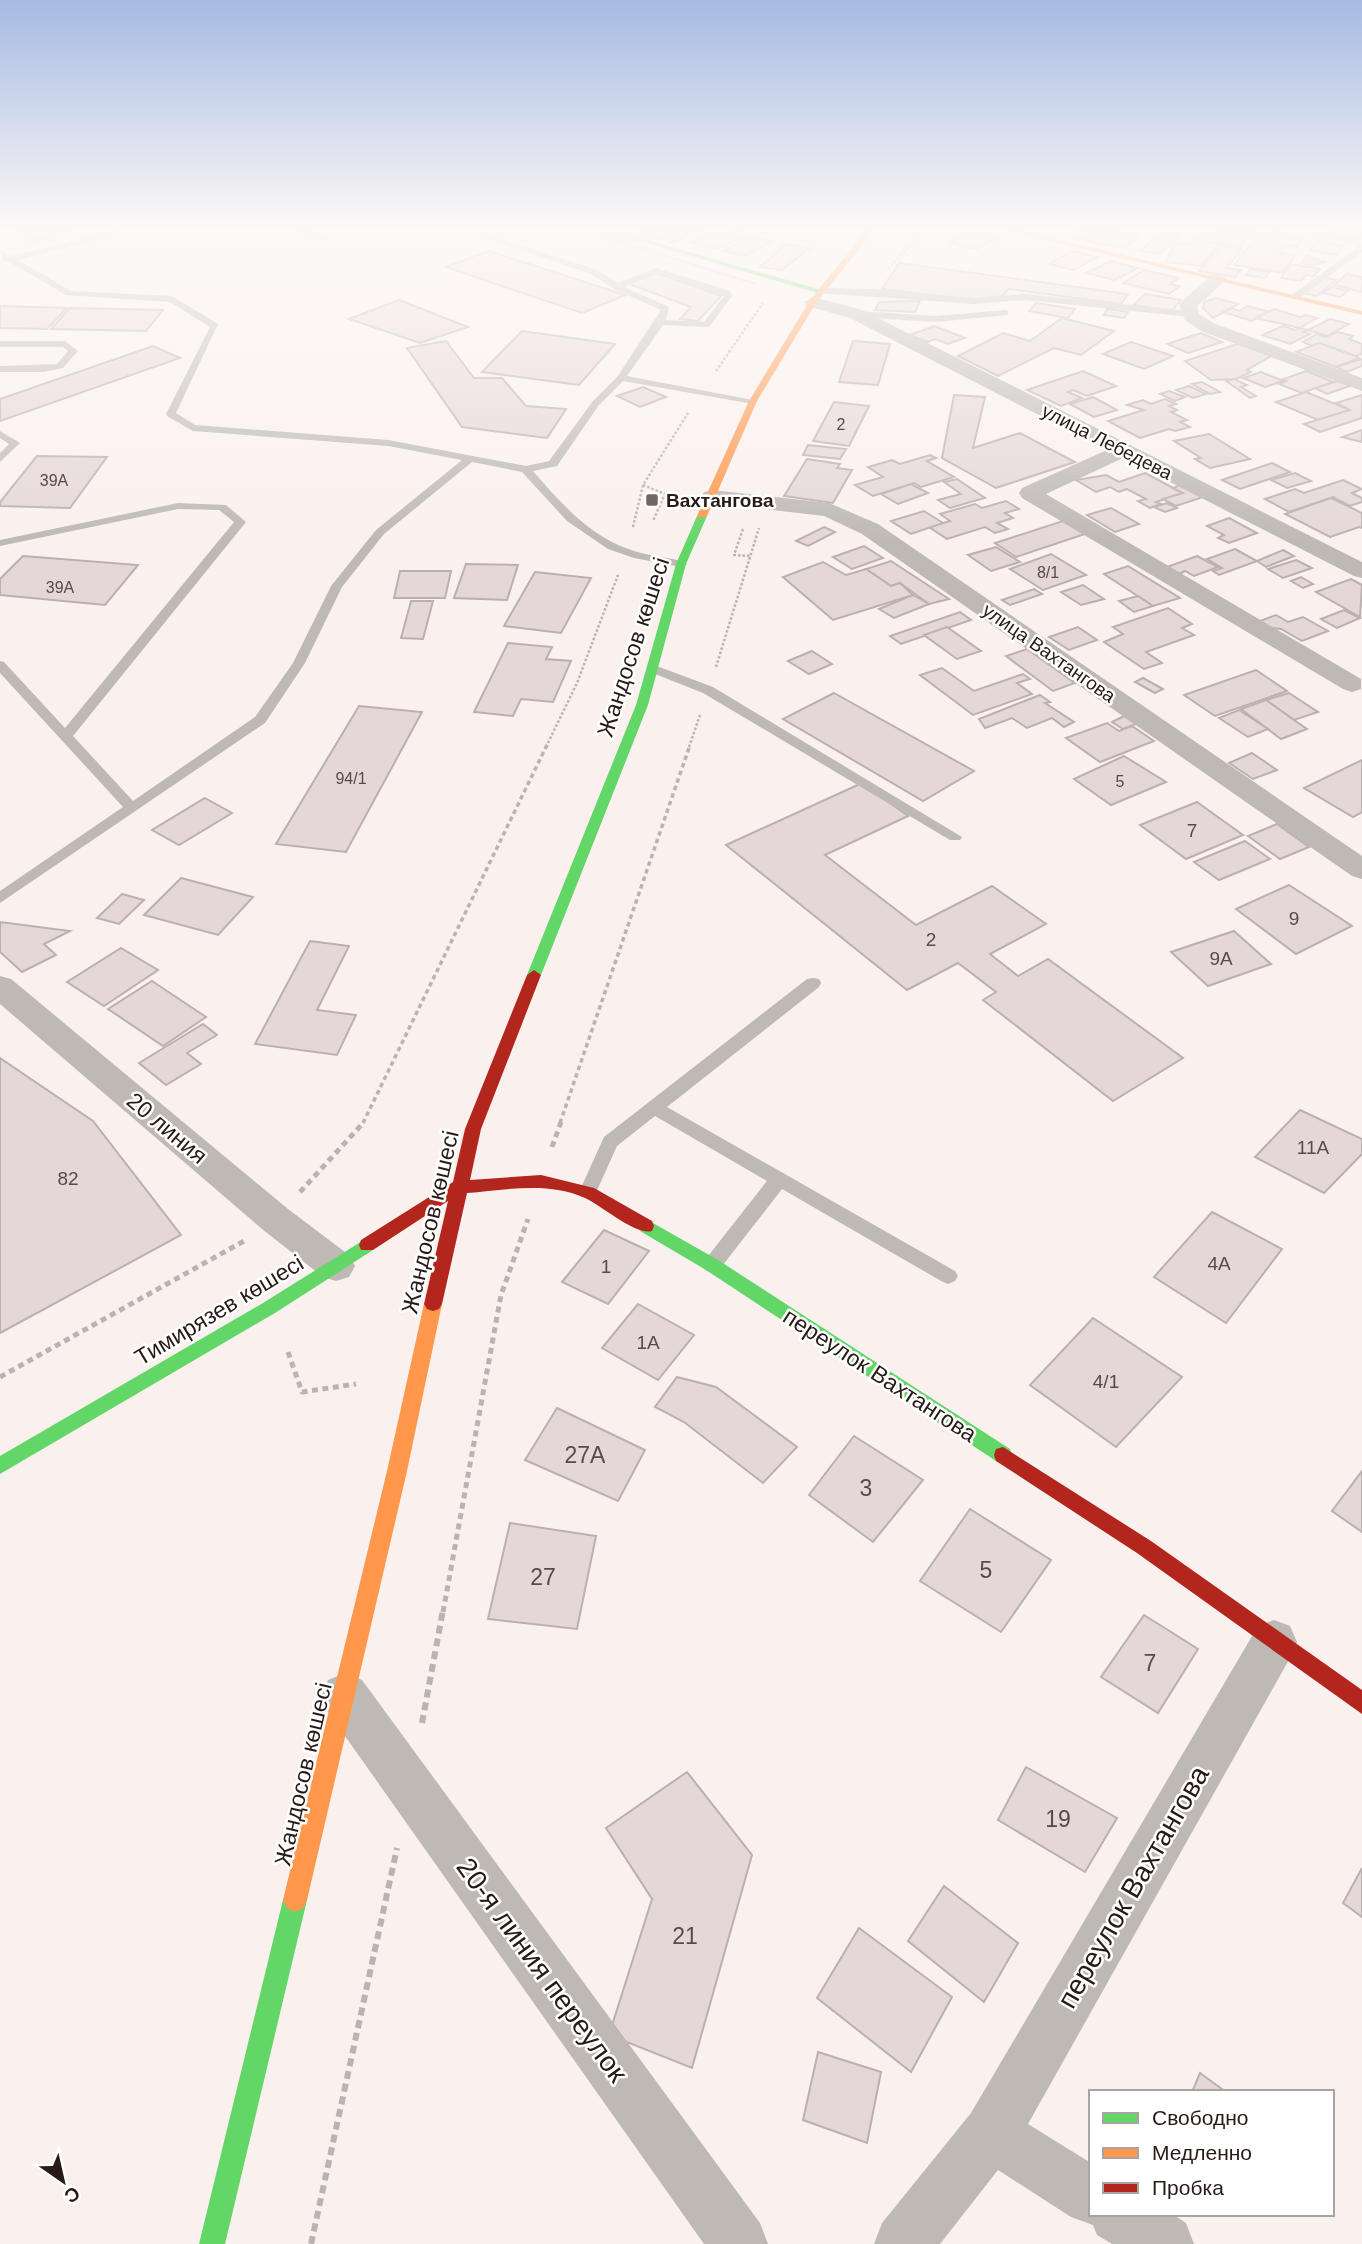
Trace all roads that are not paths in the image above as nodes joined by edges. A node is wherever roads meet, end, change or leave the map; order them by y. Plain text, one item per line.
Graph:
1 (210, 336) edge
2 (651, 336) edge
3 (793, 336) edge
4 (899, 336) edge
5 (1231, 336) edge
6 (0, 344) edge
7 (0, 369) edge
8 (621, 378) junction
9 (1362, 386) edge
10 (753, 401) junction
11 (0, 434) edge
12 (1123, 450) junction
13 (472, 457) junction
14 (0, 459) edge
15 (526, 469) junction
16 (712, 497) junction
17 (0, 543) edge
18 (681, 564) junction
19 (1362, 571) edge
20 (0, 665) edge
21 (654, 669) junction
22 (1352, 684) dead end
23 (65, 737) junction
24 (132, 808) junction
25 (955, 837) dead end
26 (1362, 870) edge
27 (0, 898) edge
28 (813, 983) dead end
29 (0, 987) edge
30 (654, 1107) junction
31 (779, 1179) junction
32 (457, 1186) junction
33 (588, 1192) junction
34 (712, 1265) junction
35 (336, 1266) junction
36 (948, 1276) dead end
37 (0, 1465) edge
38 (1274, 1642) junction
39 (345, 1696) junction
40 (1362, 1703) edge
41 (991, 2133) junction
42 (1089, 2196) edge
43 (1121, 2216) edge
44 (212, 2244) edge
45 (740, 2244) edge
46 (903, 2244) edge
47 (1165, 2244) edge

1 - 13 lane
2 - 8 lane
3 - 10 main road, Жандосов көшесі
4 - 12 street, улица Лебедева
5 - 9 street
6 - 7 lane
8 - 10 lane
8 - 15 lane
10 - 16 main road, Жандосов көшесі
11 - 14 lane
12 - 19 street, улица Лебедева
12 - 22 street
13 - 15 lane
13 - 24 lane
15 - 18 lane
16 - 18 main road, Жандосов көшесі
16 - 26 street, улица Вахтангова
17 - 23 lane
18 - 21 main road, Жандосов көшесі
20 - 23 lane
21 - 25 lane
21 - 32 main road, Жандосов көшесі
23 - 24 lane
24 - 27 lane
28 - 30 lane
29 - 35 street, 20 линия
30 - 31 lane
30 - 33 lane
31 - 34 lane
31 - 36 lane
32 - 33 main road, переулок Вахтангова
32 - 35 main road, Тимирязев көшесі
32 - 39 main road, Жандосов көшесі
33 - 34 main road, переулок Вахтангова
34 - 38 main road, переулок Вахтангова
35 - 37 main road, Тимирязев көшесі
38 - 40 main road, переулок Вахтангова
38 - 41 street, переулок Вахтангова
39 - 44 main road, Жандосов көшесі
39 - 45 street, 20-я линия переулок
41 - 42 street
41 - 46 street
43 - 47 street

